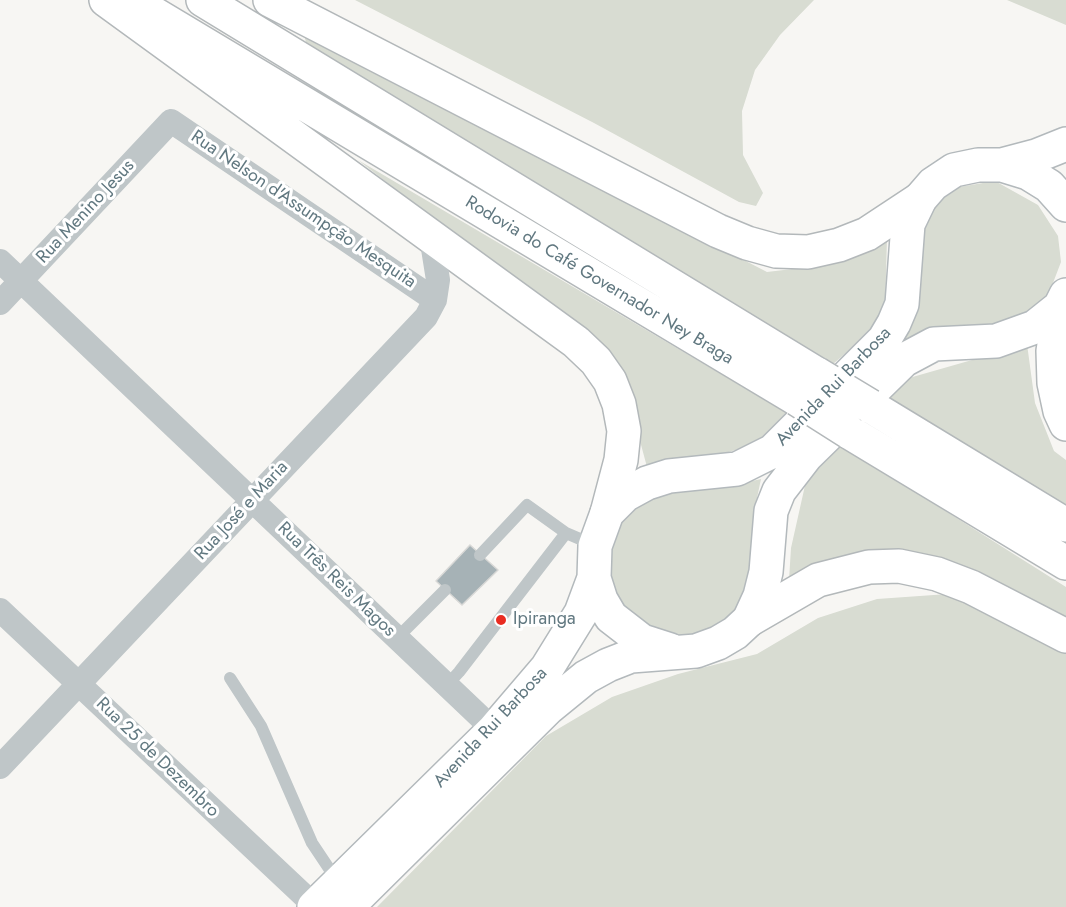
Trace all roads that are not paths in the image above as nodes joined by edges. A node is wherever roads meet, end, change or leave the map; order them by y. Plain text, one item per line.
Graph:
1 (106, 0) edge
2 (131, 0) edge
3 (203, 0) edge
4 (270, 0) edge
5 (171, 121) joint
6 (1066, 144) edge
7 (1002, 165) junction
8 (920, 199) junction
9 (1066, 205) edge
10 (430, 236) junction
11 (0, 261) edge
12 (21, 281) junction
13 (435, 300) junction
14 (1063, 301) edge
15 (0, 303) edge
16 (1066, 424) edge
17 (252, 500) junction
18 (607, 513) junction
19 (1066, 525) edge
20 (566, 533) junction
21 (480, 555) dead end
22 (595, 562) junction
23 (1066, 563) edge
24 (445, 590) dead end
25 (0, 610) edge
26 (749, 620) junction
27 (1066, 636) edge
28 (398, 638) junction
29 (672, 651) junction
30 (230, 678) dead end
31 (79, 684) junction
32 (447, 685) junction
33 (494, 730) junction
34 (0, 767) edge
35 (343, 895) edge
36 (314, 907) edge

1 - 10 main road
2 - 23 main road, Rodovia do Café Governador Ney Braga, bridge
3 - 19 main road, Rodovia do Café Governador Ney Braga, bridge
4 - 8 main road
5 - 12 street, Rua Menino Jesus
5 - 13 street, Rua Nelson d'Assumpção Mesquita
6 - 7 main road, Avenida Rui Barbosa
7 - 8 main road, Avenida Rui Barbosa
7 - 9 main road
8 - 18 main road, Avenida Rui Barbosa
10 - 13 street
10 - 18 main road
11 - 12 street, Rua Três Reis Magos
12 - 15 street, Rua Menino Jesus
12 - 17 street, Rua Três Reis Magos
13 - 17 street, Rua José e Maria
14 - 16 main road
14 - 26 main road, Avenida Rui Barbosa
17 - 28 street, Rua Três Reis Magos
17 - 31 street, Rua José e Maria
18 - 22 main road, Avenida Rui Barbosa
20 - 21 lane
20 - 22 lane
20 - 32 lane
22 - 29 main road
22 - 33 main road, Avenida Rui Barbosa
24 - 28 lane
25 - 31 street, Rua 25 de Dezembro
26 - 27 main road
26 - 29 main road, Avenida Rui Barbosa
28 - 32 street, Rua Três Reis Magos
29 - 35 main road, Avenida Rui Barbosa
30 - 35 lane
31 - 34 street, Rua José e Maria
31 - 36 street, Rua 25 de Dezembro
32 - 33 street, Rua Três Reis Magos
33 - 35 main road, Avenida Rui Barbosa
35 - 36 main road, Avenida Rui Barbosa

